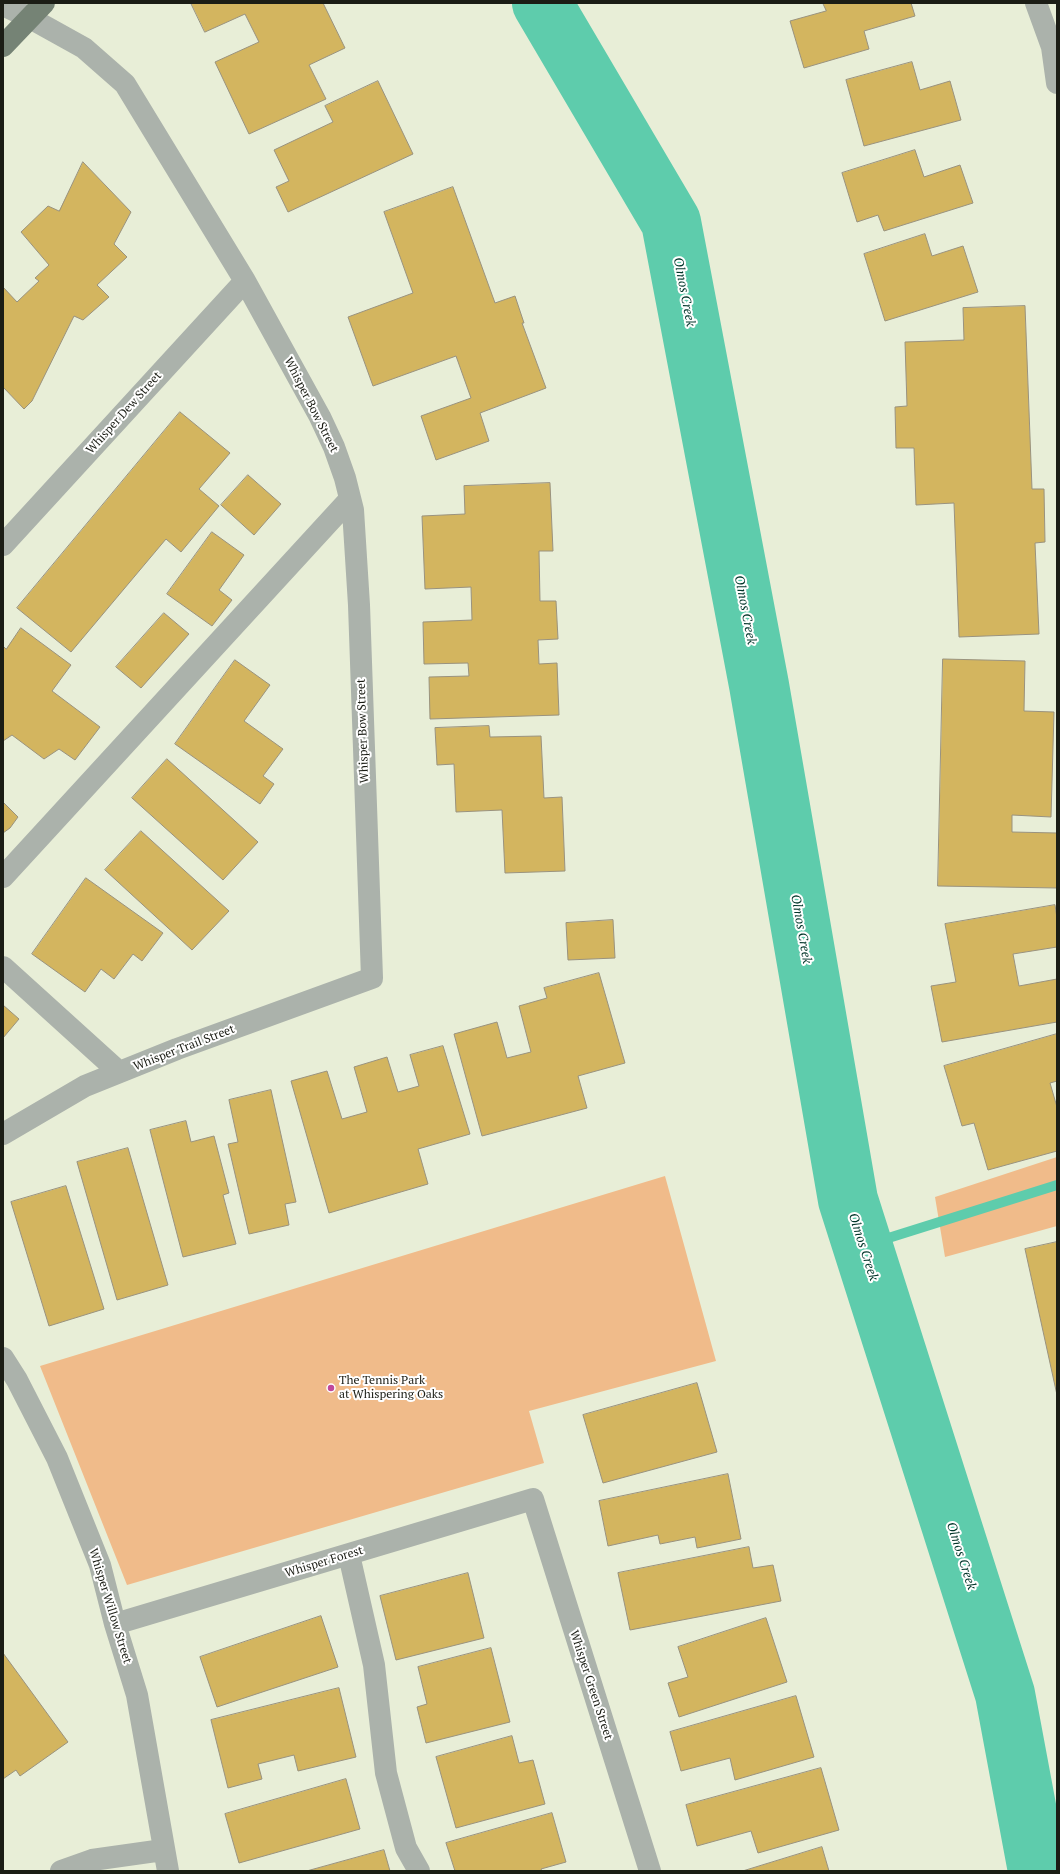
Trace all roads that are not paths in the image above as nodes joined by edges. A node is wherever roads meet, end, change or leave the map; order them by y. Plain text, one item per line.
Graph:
1 (1036, 3) edge
2 (3, 5) edge
3 (37, 10) edge
4 (3, 46) edge
5 (1057, 83) edge
6 (245, 282) junction
7 (350, 499) junction
8 (3, 545) edge
9 (3, 877) edge
10 (3, 967) edge
11 (372, 978) joint
12 (119, 1072) junction
13 (3, 1134) edge
14 (3, 1358) edge
15 (533, 1499) joint
16 (349, 1554) junction
17 (116, 1624) junction
18 (163, 1850) junction
19 (60, 1871) edge
20 (168, 1871) edge
21 (419, 1871) edge
22 (650, 1871) edge

1 - 5 street
2 - 3 street, Whisper Bow Street
3 - 4 main road
3 - 6 street, Whisper Bow Street
6 - 7 street, Whisper Bow Street
6 - 8 street, Whisper Dew Street
7 - 9 street
7 - 11 street, Whisper Bow Street
10 - 12 street
11 - 12 street, Whisper Trail Street
12 - 13 street, Whisper Trail Street
14 - 17 street, Whisper Willow Street
15 - 16 street, Whisper Forest
15 - 22 street, Whisper Green Street
16 - 17 street, Whisper Forest
16 - 21 street
17 - 18 street, Whisper Willow Street
18 - 19 street
18 - 20 street, Whisper Willow Street

